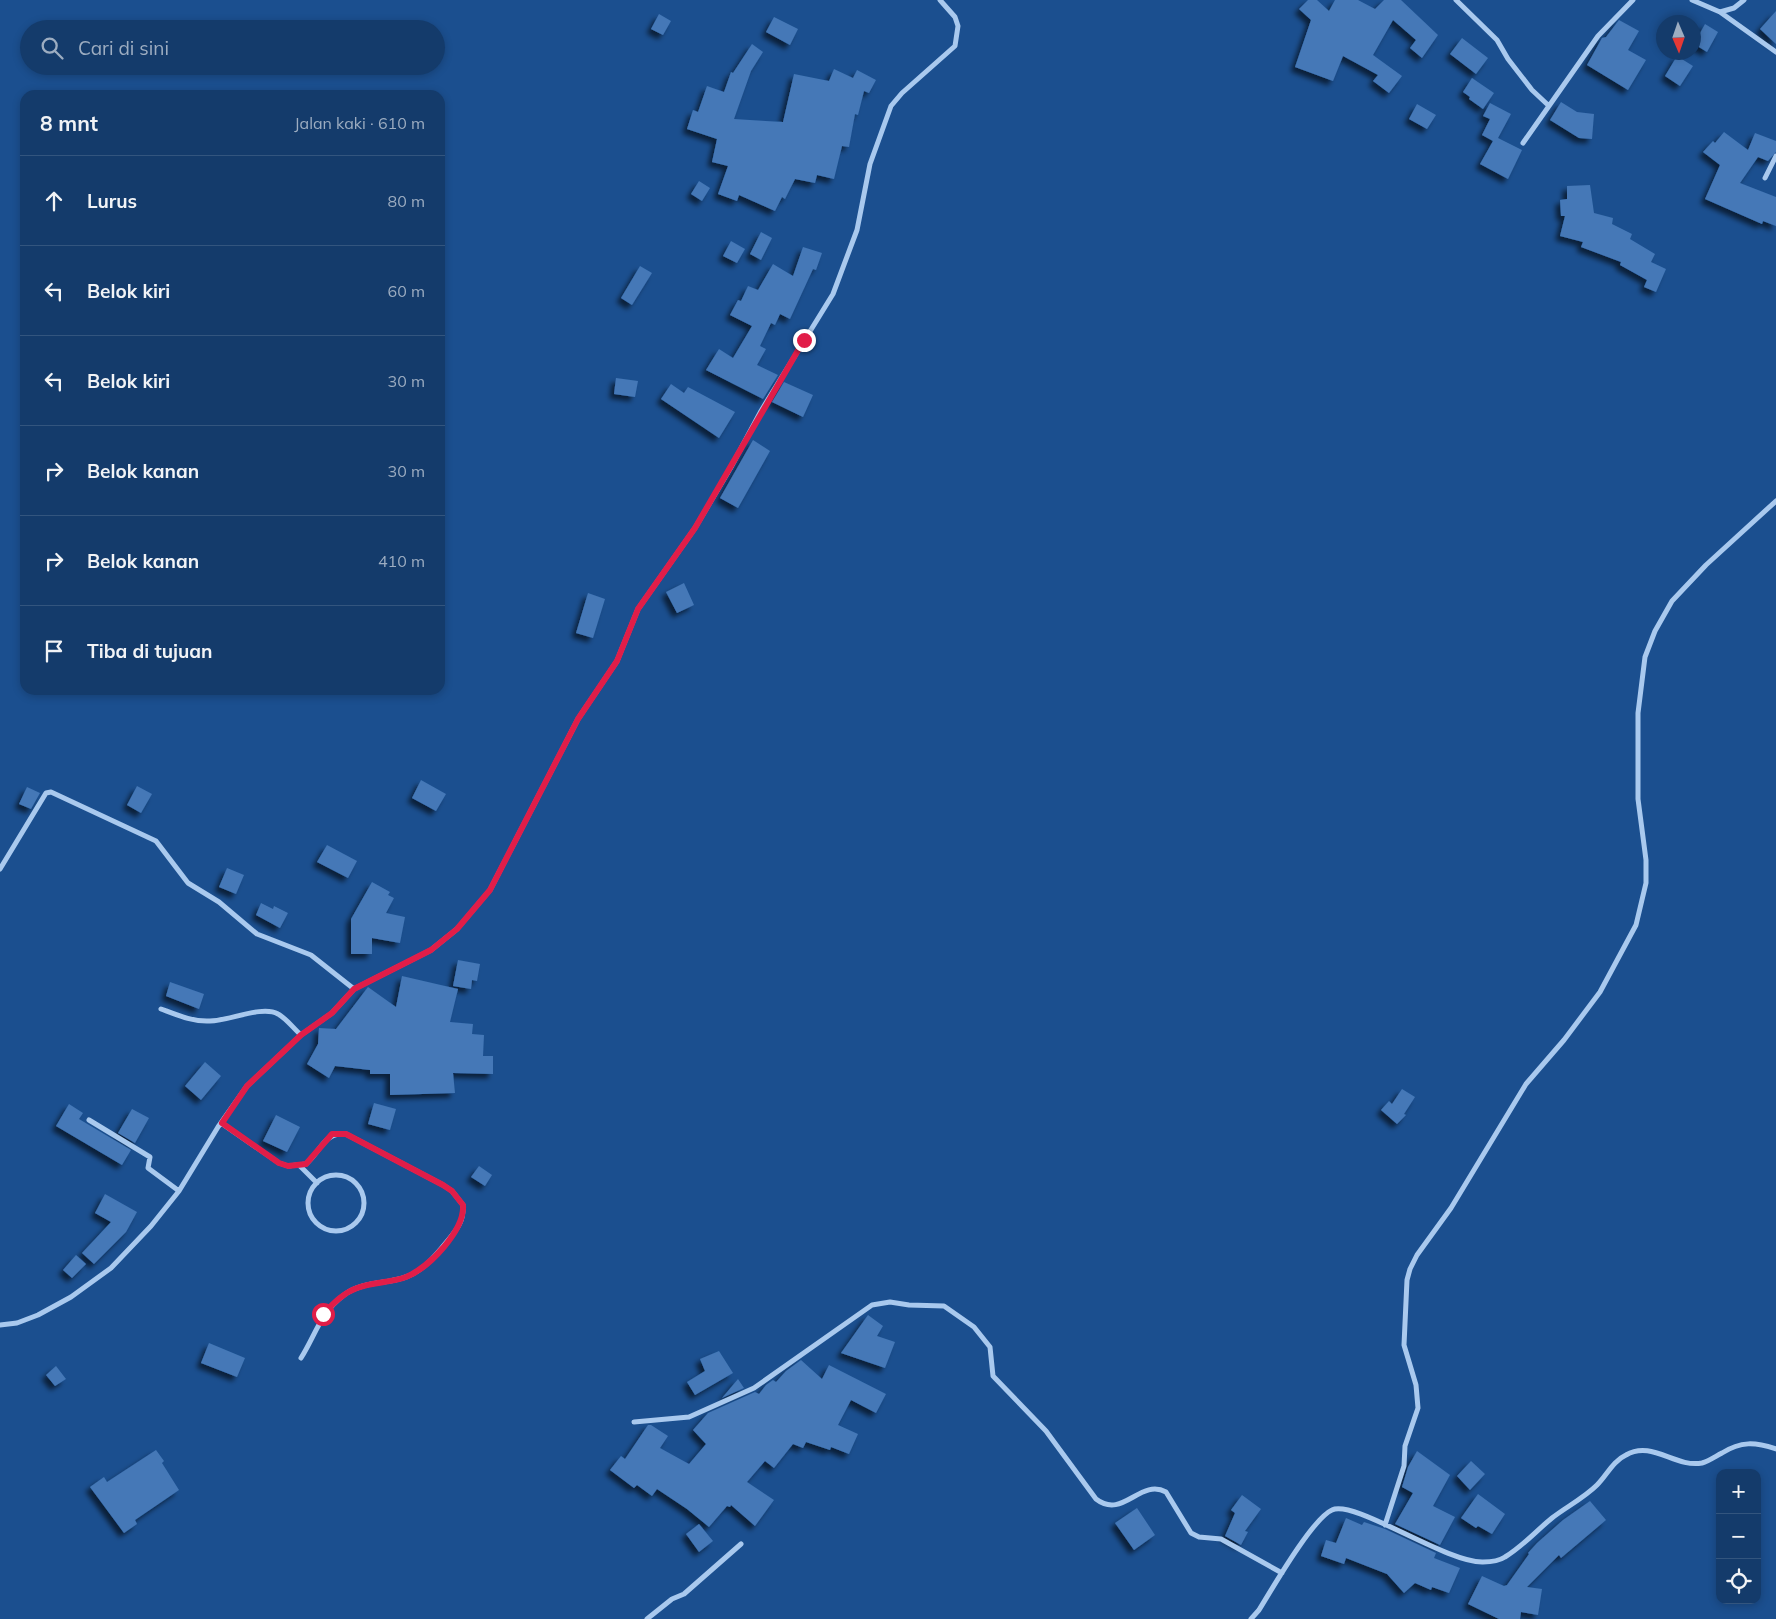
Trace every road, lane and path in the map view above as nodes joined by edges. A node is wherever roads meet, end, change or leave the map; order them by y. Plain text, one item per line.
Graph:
1 (940, 0) edge
2 (1456, 0) edge
3 (1633, 0) edge
4 (1692, 0) edge
5 (1744, 0) edge
6 (1720, 12) junction
7 (1776, 52) edge
8 (1548, 105) junction
9 (1523, 143) dead end
10 (1776, 156) edge
11 (1765, 178) dead end
12 (1776, 501) edge
13 (0, 869) edge
14 (354, 989) junction
15 (161, 1010) dead end
16 (301, 1035) junction
17 (89, 1120) dead end
18 (222, 1123) junction
19 (300, 1166) junction
20 (317, 1183) junction
21 (179, 1191) junction
22 (0, 1325) edge
23 (301, 1358) dead end
24 (634, 1422) dead end
25 (1776, 1449) edge
26 (1385, 1525) junction
27 (741, 1544) dead end
28 (1282, 1573) junction
29 (647, 1619) edge
30 (1251, 1619) edge

1 - 14 street
2 - 8 street
3 - 8 street
4 - 6 street
5 - 6 street
6 - 7 street
8 - 9 street
10 - 11 street
12 - 26 street
13 - 14 street
14 - 16 street
15 - 16 street
16 - 18 street
17 - 21 street
18 - 19 street
18 - 21 street
19 - 20 street
19 - 23 street
20 - 20 street
21 - 22 street
24 - 28 street
25 - 26 street
26 - 28 street
27 - 29 street
28 - 30 street

